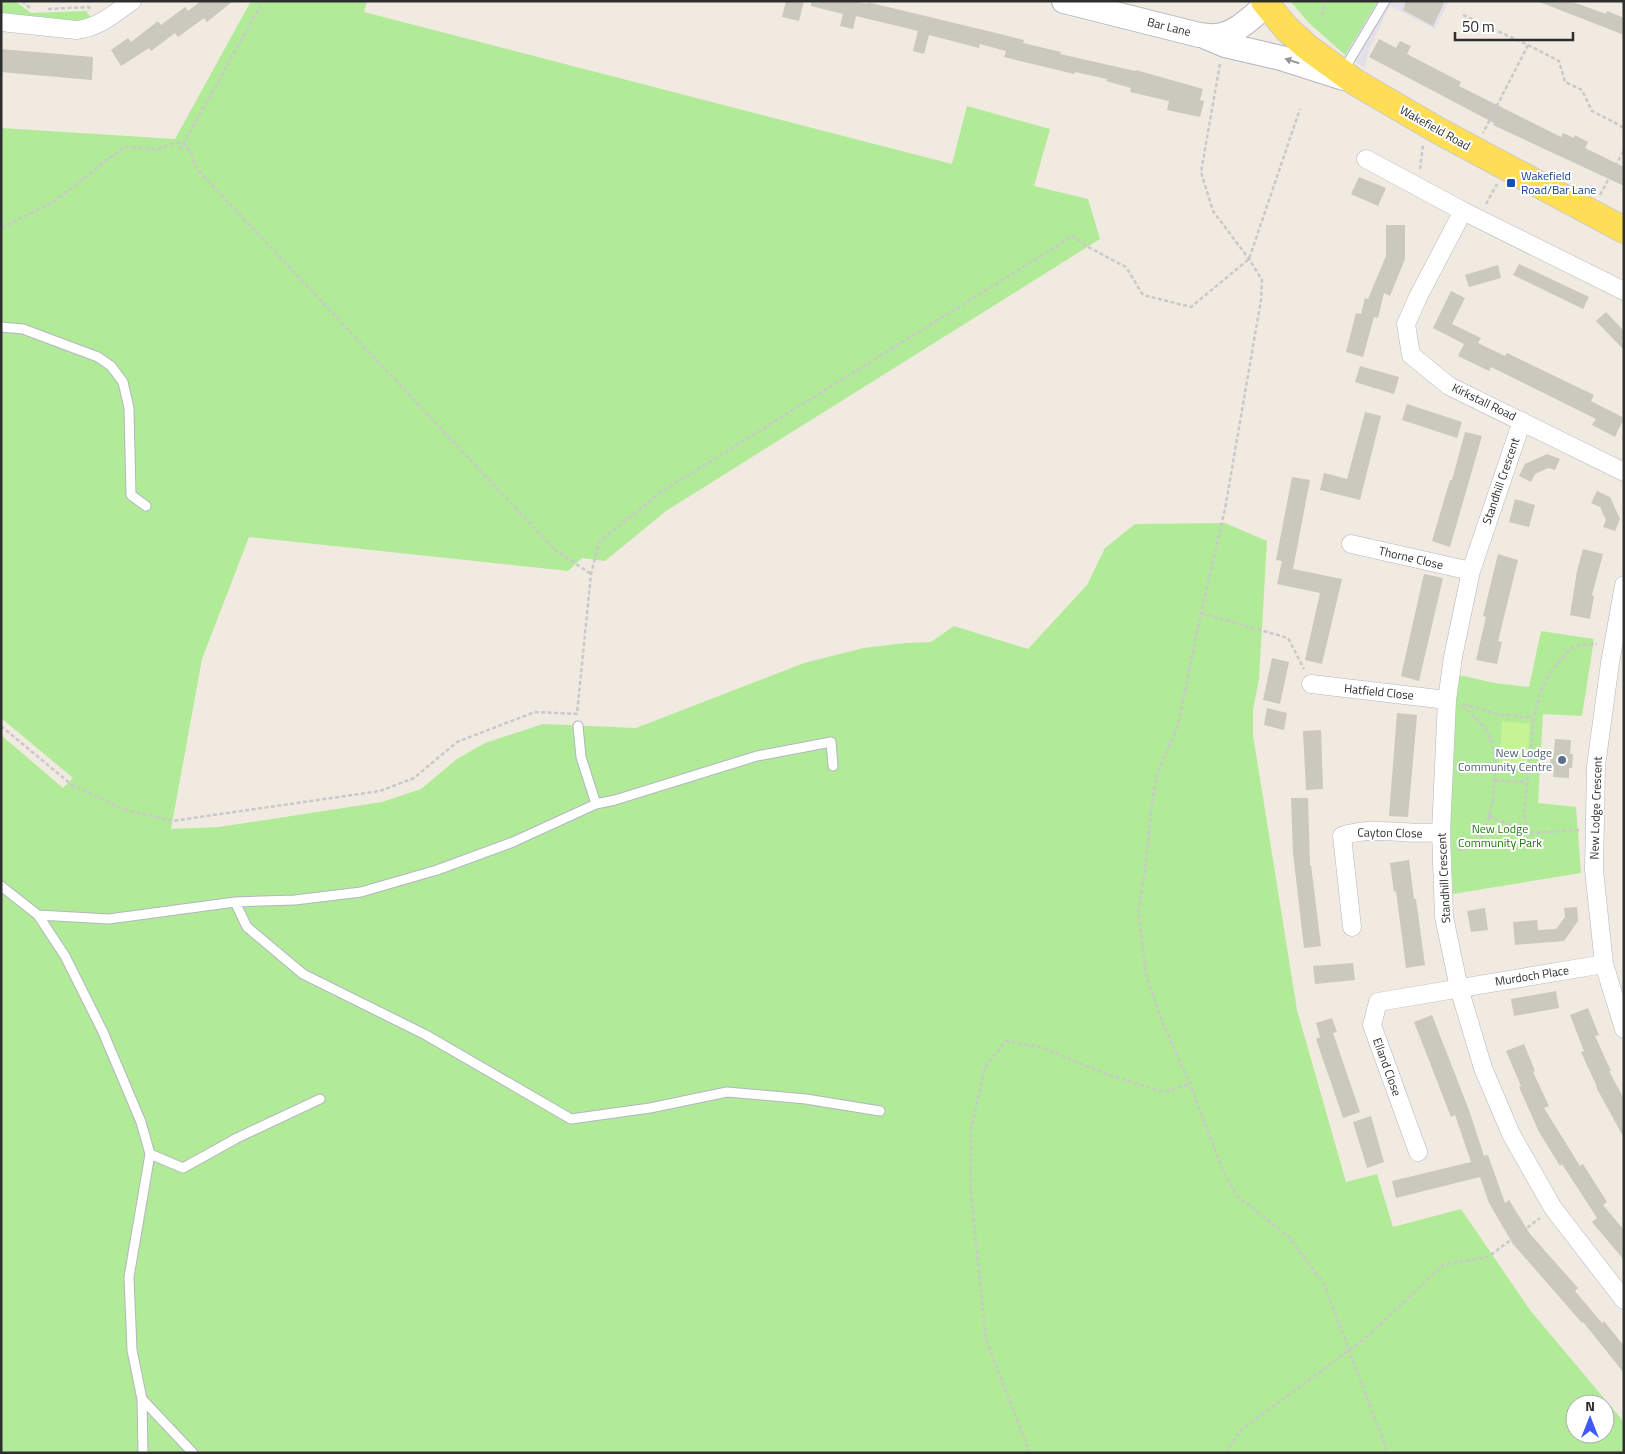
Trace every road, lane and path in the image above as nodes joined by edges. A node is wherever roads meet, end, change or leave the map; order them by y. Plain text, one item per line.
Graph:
1 (22, 1) edge
2 (132, 1) edge
3 (262, 1) edge
4 (1064, 1) edge
5 (1326, 1) edge
6 (1384, 1) edge
7 (1265, 3) edge
8 (43, 9) dead end
9 (34, 10) dead end
10 (1463, 15) dead end
11 (1322, 16) dead end
12 (1, 22) edge
13 (97, 24) junction
14 (1199, 35) junction
15 (1225, 45) junction
16 (1528, 45) junction
17 (1349, 78) junction
18 (1300, 109) dead end
19 (1426, 123) junction
20 (1624, 130) edge
21 (183, 143) junction
22 (180, 150) dead end
23 (1475, 150) junction
24 (1624, 150) edge
25 (1366, 159) dead end
26 (1506, 167) junction
27 (1418, 186) junction
28 (1591, 212) junction
29 (1471, 214) junction
30 (1, 228) edge
31 (1624, 230) edge
32 (1249, 259) junction
33 (1624, 291) edge
34 (1, 327) edge
35 (1522, 421) junction
36 (1624, 472) edge
37 (146, 506) dead end
38 (1352, 544) dead end
39 (1471, 571) junction
40 (591, 574) junction
41 (1624, 585) edge
42 (1201, 613) junction
43 (1613, 646) junction
44 (1312, 684) joint
45 (1451, 701) junction
46 (1534, 717) junction
47 (1, 726) edge
48 (578, 726) dead end
49 (832, 766) dead end
50 (1494, 780) junction
51 (1528, 782) junction
52 (596, 804) junction
53 (1489, 816) junction
54 (1595, 830) junction
55 (1441, 832) junction
56 (1528, 833) junction
57 (1441, 851) junction
58 (1, 886) edge
59 (235, 902) junction
60 (38, 915) junction
61 (1352, 927) dead end
62 (1604, 964) junction
63 (1459, 988) junction
64 (1624, 1028) edge
65 (1190, 1084) junction
66 (320, 1099) dead end
67 (880, 1111) dead end
68 (1418, 1152) dead end
69 (150, 1154) junction
70 (1553, 1208) junction
71 (1624, 1300) edge
72 (1348, 1350) junction
73 (142, 1399) junction
74 (143, 1453) edge
75 (193, 1453) edge
76 (1030, 1453) edge
77 (1226, 1453) edge
78 (1388, 1453) edge

1 - 9 path
2 - 13 street
3 - 21 path
4 - 14 main road, Bar Lane
5 - 11 path
6 - 17 lane
7 - 14 main road, Bar Lane
7 - 17 main road, Wakefield Road
8 - 13 path
10 - 16 path
12 - 13 street
14 - 15 main road
17 -> 15 main road
15 - 32 path
16 - 20 path
16 - 23 path
17 - 19 main road, Wakefield Road
18 - 32 path
19 - 23 main road, Wakefield Road
19 - 27 path
21 - 22 path
21 - 30 path
21 - 40 path
23 - 26 main road, Wakefield Road
24 - 28 path
25 - 27 street
26 - 28 main road, Wakefield Road
26 - 29 path
27 - 29 street
28 - 31 main road, Wakefield Road
29 - 33 street
29 - 35 street, Kirkstall Road
32 - 40 path
32 - 42 path
34 - 37 lane
35 - 36 street, Kirkstall Road
35 - 39 street, Standhill Crescent
38 - 39 street, Thorne Close
39 - 45 street, Standhill Crescent
40 - 47 path
41 - 43 street, New Lodge Crescent
42 - 44 path
42 - 65 path
43 - 46 path
43 - 54 street, New Lodge Crescent
44 - 45 street, Hatfield Close
45 - 46 path
45 - 50 path
45 - 55 street, Standhill Crescent
46 - 51 path
48 - 52 lane
49 - 52 lane
50 - 51 path
50 - 53 path
51 - 56 path
52 - 59 lane
53 - 56 path
53 - 57 path
54 - 56 path
54 - 62 street, New Lodge Crescent
55 - 57 street, Standhill Crescent
55 - 61 street, Cayton Close
57 - 63 street, Standhill Crescent
58 - 60 lane
59 - 60 lane
59 - 67 lane
60 - 69 lane
62 - 63 street, Murdoch Place
62 - 64 street, New Lodge Crescent
63 - 68 street, Elland Close
63 - 70 street, Standhill Crescent
65 - 72 path
65 - 76 path
66 - 69 lane
69 - 73 lane
70 - 71 street, Standhill Crescent
70 - 72 path
72 - 77 path
72 - 78 path
73 - 74 lane
73 - 75 lane

